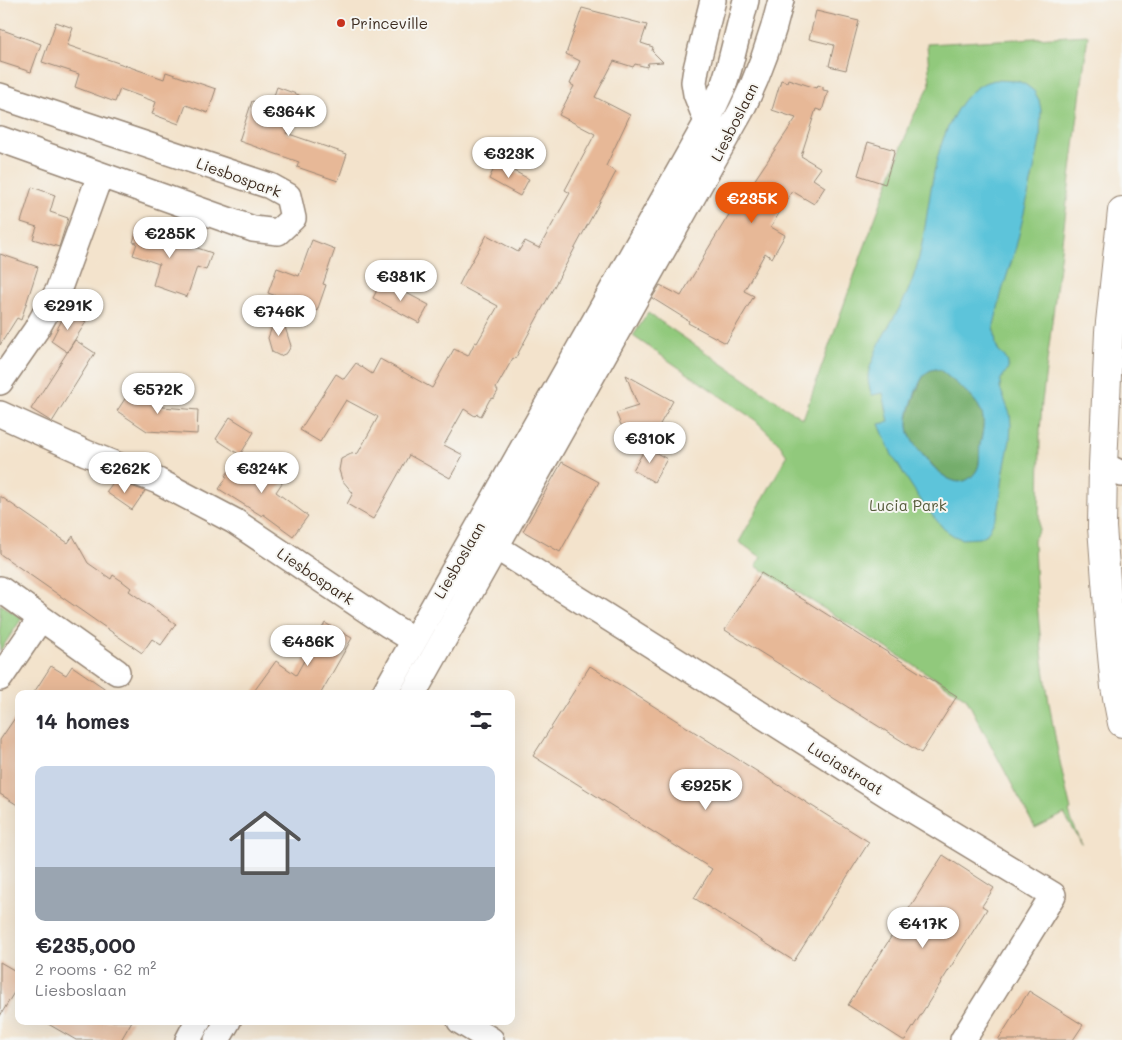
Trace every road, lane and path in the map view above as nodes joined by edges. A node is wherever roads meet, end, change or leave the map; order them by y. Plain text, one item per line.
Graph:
1 (713, 0) edge
2 (746, 0) edge
3 (781, 0) edge
4 (0, 96) edge
5 (707, 122) junction
6 (0, 139) edge
7 (100, 175) junction
8 (1122, 212) edge
9 (605, 303) junction
10 (627, 316) junction
11 (0, 382) edge
12 (0, 414) edge
13 (535, 426) junction
14 (557, 438) junction
15 (1116, 466) edge
16 (496, 547) junction
17 (0, 589) edge
18 (41, 618) junction
19 (414, 640) junction
20 (117, 672) dead end
21 (0, 678) edge
22 (386, 690) edge
23 (415, 690) edge
24 (1122, 723) edge
25 (196, 1025) edge
26 (226, 1025) edge
27 (467, 1025) edge
28 (188, 1040) edge
29 (217, 1040) edge
30 (491, 1040) edge
31 (963, 1040) edge

1 - 5 street, Liesboslaan
2 - 5 street, Liesboslaan
3 - 10 street, Liesboslaan
4 - 7 street, Liesbospark
5 - 9 street, Liesboslaan
6 - 7 street, Liesbospark
7 - 11 street
8 - 15 main road
9 - 10 street
9 - 13 street, Liesboslaan
10 - 14 street, Liesboslaan
12 - 19 street, Liesbospark
13 - 14 street
13 - 19 street, Liesboslaan
14 - 16 street, Liesboslaan
15 - 24 main road
16 - 23 street, Liesboslaan
16 - 31 street, Luciastraat
17 - 18 street
18 - 20 street
18 - 21 street
19 - 22 street, Liesboslaan
25 - 28 street
26 - 29 street
27 - 30 street

